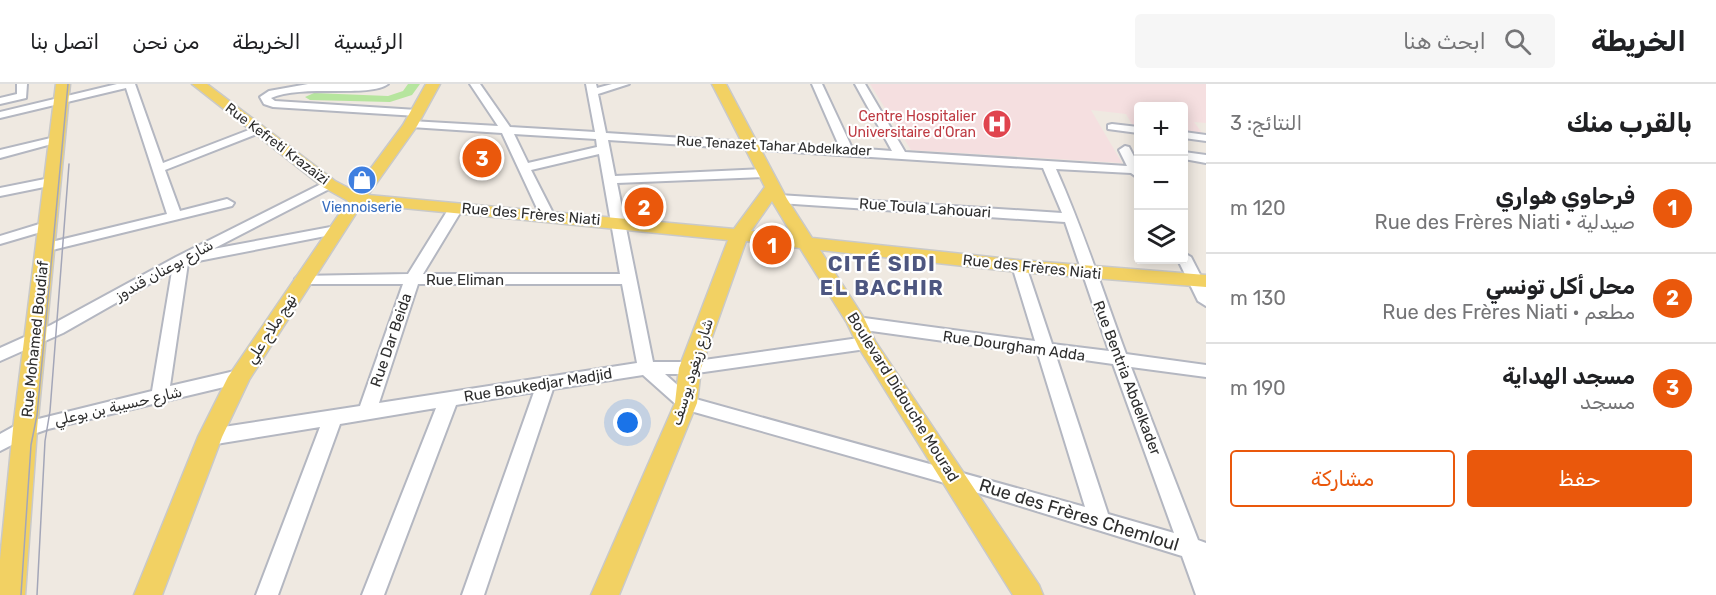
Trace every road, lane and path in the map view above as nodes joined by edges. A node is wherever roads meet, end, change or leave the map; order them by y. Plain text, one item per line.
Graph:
1 (22, 84) edge
2 (130, 84) edge
3 (199, 84) edge
4 (383, 84) edge
5 (433, 84) edge
6 (475, 84) edge
7 (624, 84) edge
8 (719, 84) edge
9 (817, 84) edge
10 (860, 84) edge
11 (592, 88) edge
12 (62, 93) edge
13 (0, 101) edge
14 (0, 115) edge
15 (414, 119) junction
16 (1112, 127) dead end
17 (505, 128) junction
18 (258, 130) junction
19 (1134, 130) edge
20 (1188, 136) edge
21 (1206, 138) edge
22 (55, 140) junction
23 (603, 142) junction
24 (750, 146) junction
25 (847, 150) junction
26 (0, 154) edge
27 (900, 154) junction
28 (1188, 157) edge
29 (1206, 159) edge
30 (1048, 164) junction
31 (524, 168) junction
32 (158, 169) junction
33 (1134, 172) edge
34 (609, 180) junction
35 (50, 182) junction
36 (329, 184) junction
37 (772, 186) junction
38 (0, 192) edge
39 (357, 199) junction
40 (227, 203) dead end
41 (456, 208) junction
42 (175, 217) junction
43 (548, 217) junction
44 (1071, 218) junction
45 (617, 222) junction
46 (46, 226) junction
47 (336, 230) junction
48 (739, 235) junction
49 (0, 240) edge
50 (807, 242) junction
51 (44, 248) junction
52 (181, 260) junction
53 (1188, 263) edge
54 (1019, 266) junction
55 (1088, 273) junction
56 (303, 279) junction
57 (628, 279) junction
58 (412, 280) junction
59 (1201, 281) edge
60 (1206, 301) edge
61 (862, 333) junction
62 (37, 338) junction
63 (1047, 351) junction
64 (0, 355) edge
65 (1122, 361) junction
66 (646, 368) junction
67 (690, 368) junction
68 (1206, 371) edge
69 (239, 377) junction
70 (546, 383) junction
71 (160, 395) junction
72 (449, 399) junction
73 (686, 403) junction
74 (367, 411) junction
75 (333, 417) junction
76 (25, 429) junction
77 (210, 437) junction
78 (0, 443) edge
79 (952, 477) junction
80 (1100, 522) junction
81 (7, 550) edge
82 (1198, 551) edge
83 (1206, 592) edge
84 (11, 595) edge
85 (148, 595) edge
86 (267, 595) edge
87 (373, 595) edge
88 (473, 595) edge
89 (605, 595) edge
90 (1029, 595) edge

1 - 13 street
2 - 12 street
2 - 32 street
3 - 18 main road, Rue Kefreti Krazaïzi
4 - 15 street, Rue Tenazet Tahar Abdelkader
5 - 15 main road, نهج ملاح علي
6 - 17 street
7 - 11 street
8 - 24 main road, Boulevard Didouche Mourad
9 - 25 street
10 - 27 street
11 - 23 street
12 - 14 street
12 - 22 main road, Rue Mohamed Boudiaf
15 - 17 street, Rue Tenazet Tahar Abdelkader
15 - 39 main road, نهج ملاح علي
16 - 19 street
17 - 23 street, Rue Tenazet Tahar Abdelkader
17 - 31 street
18 - 32 street
18 - 36 main road, Rue Kefreti Krazaïzi
20 - 21 street
22 - 26 street
22 - 35 main road, Rue Mohamed Boudiaf
23 - 24 street, Rue Tenazet Tahar Abdelkader
23 - 31 street
23 - 34 street
24 - 25 street, Rue Tenazet Tahar Abdelkader
24 - 37 main road, Boulevard Didouche Mourad
25 - 27 street, Rue Tenazet Tahar Abdelkader
27 - 30 street, Rue Tenazet Tahar Abdelkader
28 - 29 street
30 - 33 street, Rue Tenazet Tahar Abdelkader
30 - 44 street, Rue Bentria Abdelkader
31 - 43 street
32 - 42 street
34 - 37 street, Rue Toula Lahouari
34 - 45 street
35 - 38 street
35 - 46 main road, Rue Mohamed Boudiaf
36 - 39 main road, Rue Kefreti Krazaïzi
36 - 52 street, شارع بوعنان قندوز
37 - 44 street, Rue Toula Lahouari
37 - 48 main road, شارع زيغود يوسف
37 - 50 main road, Boulevard Didouche Mourad
39 - 41 main road, Rue des Frères Niati
39 - 47 main road, نهج ملاح علي
40 - 42 street
41 - 43 main road, Rue des Frères Niati
41 - 58 street, Rue Dar Beida
42 - 51 street
43 - 45 main road, Rue des Frères Niati
44 - 55 street, Rue Bentria Abdelkader
45 - 48 main road, Rue des Frères Niati
45 - 57 street
46 - 49 street
46 - 51 main road, Rue Mohamed Boudiaf
47 - 52 street
47 - 56 main road, نهج ملاح علي
48 - 50 main road, Rue des Frères Niati
48 - 67 main road, شارع زيغود يوسف
50 - 54 main road, Rue des Frères Niati
50 - 61 main road, Boulevard Didouche Mourad
51 - 62 main road, Rue Mohamed Boudiaf
52 - 62 street, شارع بوعنان قندوز
52 - 71 street
53 - 59 street
54 - 55 main road, Rue des Frères Niati
54 - 63 street
55 - 59 main road, Rue des Frères Niati
55 - 65 street, Rue Bentria Abdelkader
56 - 58 street, Rue Eliman
56 - 69 main road, نهج ملاح علي
57 - 58 street, Rue Eliman
57 - 66 street
58 - 74 street, Rue Dar Beida
59 - 60 street
61 - 63 street, Rue Dourgham Adda
61 - 67 street, Rue Boukedjar Madjid
61 - 79 main road, Boulevard Didouche Mourad
62 - 64 street, شارع بوعنان قندوز
62 - 76 main road, Rue Mohamed Boudiaf
63 - 65 street, Rue Dourgham Adda
63 - 80 street
65 - 68 street, Rue Dourgham Adda
65 - 82 street, Rue Bentria Abdelkader
66 - 67 street, Rue Boukedjar Madjid
66 - 70 street, Rue Boukedjar Madjid
66 - 73 street
67 - 73 main road, شارع زيغود يوسف
69 - 71 street, شارع حسيبة بن بوعلي
69 - 77 main road, نهج ملاح علي
70 - 72 street, Rue Boukedjar Madjid
70 - 88 street
71 - 76 street, شارع حسيبة بن بوعلي
72 - 74 street, Rue Boukedjar Madjid
72 - 87 street
73 - 79 street, Rue des Frères Chemloul
73 - 89 main road, شارع زيغود يوسف
74 - 75 street, Rue Boukedjar Madjid
75 - 77 street, Rue Boukedjar Madjid
75 - 86 street
76 - 78 street, شارع حسيبة بن بوعلي
76 - 81 main road, Rue Mohamed Boudiaf
77 - 85 main road, نهج ملاح علي
79 - 80 street, Rue des Frères Chemloul
79 - 90 main road, Boulevard Didouche Mourad
80 - 82 street, Rue des Frères Chemloul
81 - 84 main road, Rue Mohamed Boudiaf
82 - 83 street, Rue Bentria Abdelkader

